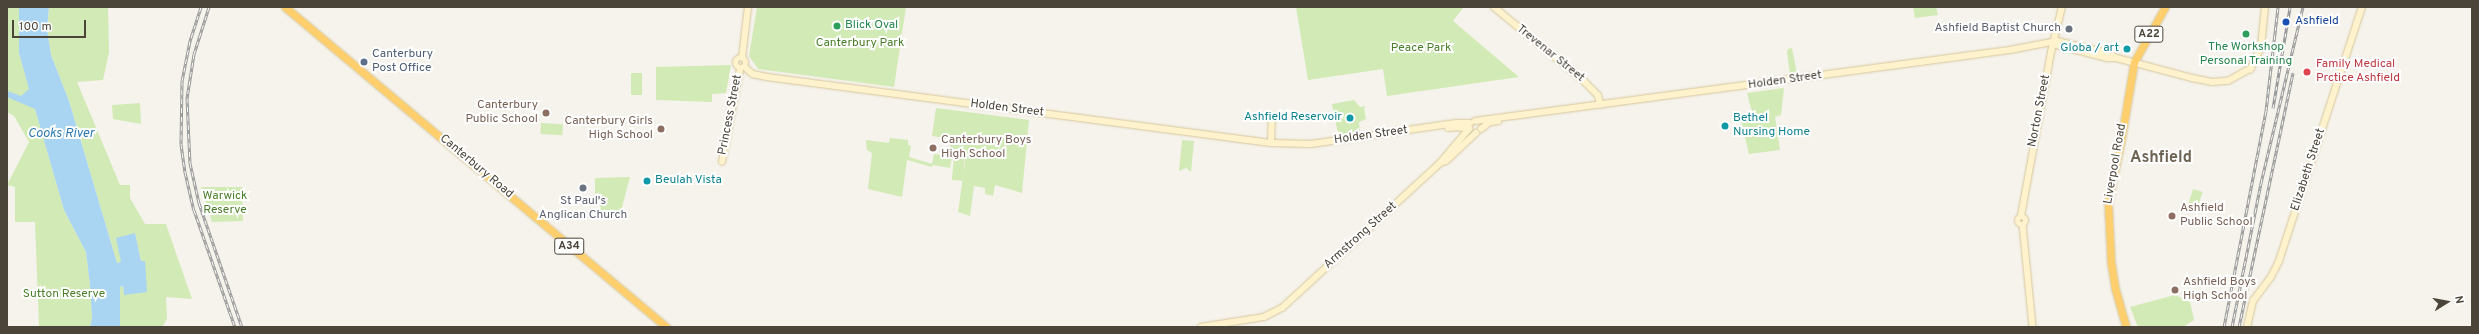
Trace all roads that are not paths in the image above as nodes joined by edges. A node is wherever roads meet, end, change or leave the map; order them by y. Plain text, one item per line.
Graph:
1 (285, 7) edge
2 (748, 7) edge
3 (1494, 7) edge
4 (2062, 7) edge
5 (2165, 7) edge
6 (2265, 7) edge
7 (2362, 7) edge
8 (2053, 44) junction
9 (742, 58) junction
10 (2134, 62) junction
11 (743, 68) junction
12 (1601, 104) junction
13 (1518, 116) junction
14 (1272, 117) dead end
15 (1473, 122) junction
16 (1469, 129) junction
17 (1481, 129) junction
18 (1476, 133) junction
19 (1271, 143) junction
20 (722, 162) dead end
21 (1440, 163) junction
22 (666, 327) edge
23 (1201, 327) edge
24 (2033, 327) edge
25 (2126, 327) edge
26 (2247, 327) edge

1 - 22 highway, Canterbury Road / A34
2 - 9 street, Princess Street
3 - 12 street, Trevenar Street
4 - 8 street, Norton Street
5 - 10 highway, Liverpool Road / A22
6 - 10 street, Holden Street
7 - 26 street, Elizabeth Street
8 - 10 street, Holden Street
8 - 12 street, Holden Street
8 - 24 street, Norton Street
9 - 11 street
9 - 11 street, Princess Street
10 - 25 highway, Liverpool Road / A22
11 - 19 street, Holden Street
11 - 20 street, Princess Street
12 - 13 street, Holden Street
13 - 15 street, Holden Street
13 - 17 street, Holden Street
14 - 19 street
15 - 16 street
15 - 17 street
15 - 19 street, Holden Street
16 - 18 street, Holden Street
16 - 19 street, Holden Street
16 - 21 street, Armstrong Street
17 - 18 street, Holden Street
18 - 21 street, Armstrong Street
21 - 23 street, Armstrong Street

